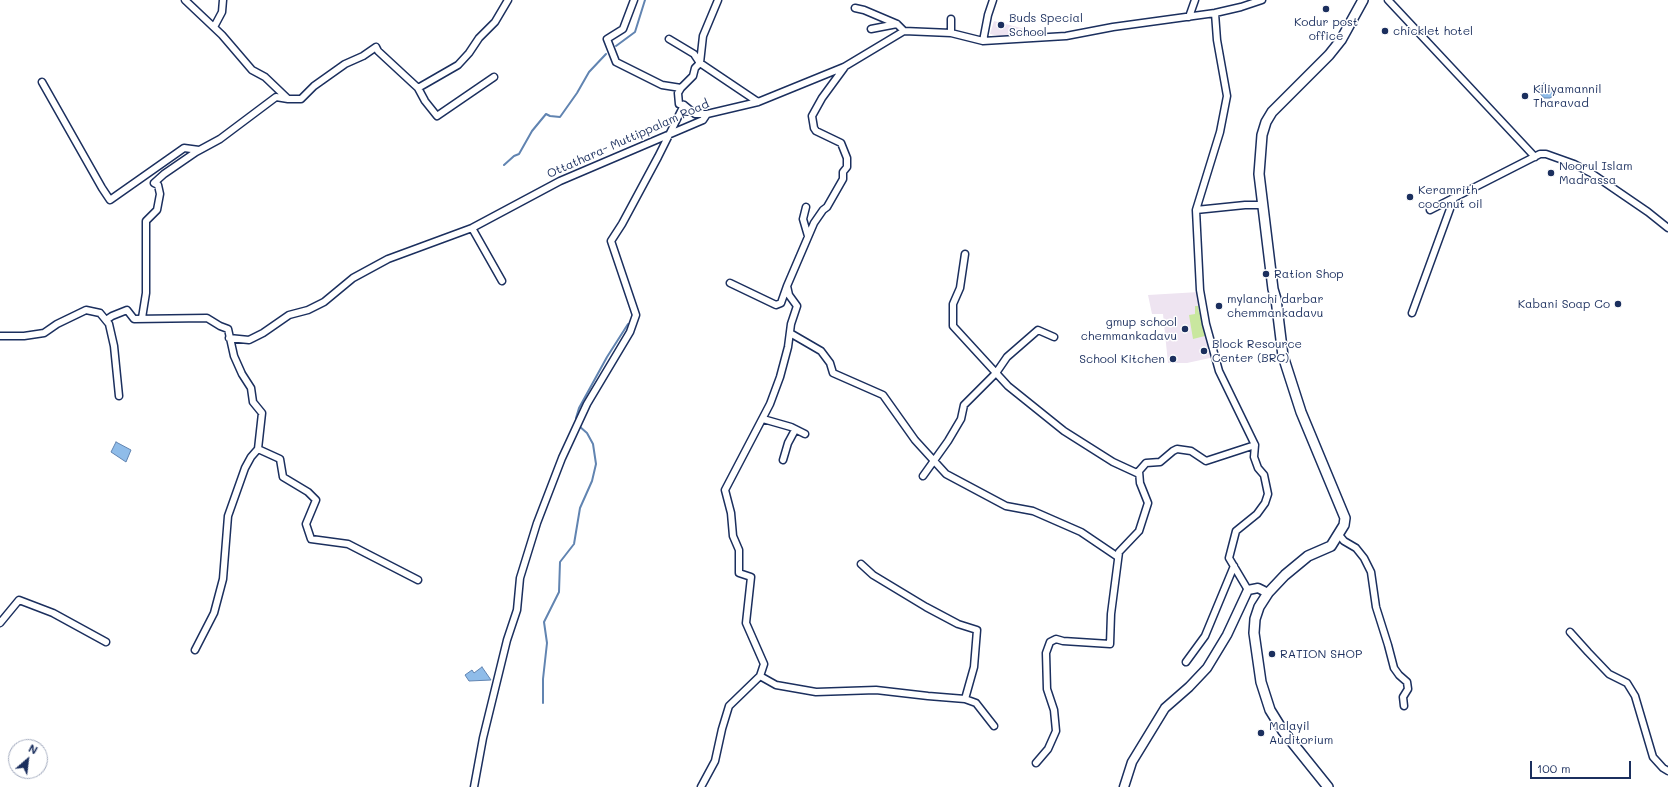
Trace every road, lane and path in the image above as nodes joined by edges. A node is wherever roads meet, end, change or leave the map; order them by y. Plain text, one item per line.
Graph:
1 (185, 0) edge
2 (223, 0) edge
3 (508, 0) edge
4 (634, 0) edge
5 (718, 0) edge
6 (993, 0) edge
7 (1195, 0) edge
8 (1262, 0) edge
9 (1363, 0) edge
10 (1388, 0) edge
11 (855, 8) dead end
12 (1215, 13) junction
13 (1189, 17) junction
14 (951, 19) dead end
15 (897, 24) junction
16 (214, 27) junction
17 (871, 29) dead end
18 (904, 31) junction
19 (951, 33) junction
20 (669, 39) dead end
21 (983, 41) junction
22 (700, 63) junction
23 (844, 67) junction
24 (494, 76) dead end
25 (42, 82) dead end
26 (418, 88) junction
27 (681, 88) junction
28 (288, 99) junction
29 (758, 102) junction
30 (684, 105) junction
31 (707, 114) junction
32 (671, 134) junction
33 (199, 150) junction
34 (1535, 157) junction
35 (1454, 198) junction
36 (1263, 205) junction
37 (806, 206) dead end
38 (1196, 210) junction
39 (1430, 210) dead end
40 (472, 228) junction
41 (1668, 228) edge
42 (808, 236) junction
43 (965, 254) dead end
44 (502, 281) dead end
45 (730, 283) dead end
46 (787, 286) junction
47 (1412, 313) dead end
48 (142, 318) dead end
49 (106, 320) junction
50 (790, 333) junction
51 (0, 336) edge
52 (1054, 336) dead end
53 (229, 338) junction
54 (996, 373) junction
55 (119, 396) dead end
56 (763, 419) junction
57 (795, 430) junction
58 (805, 434) dead end
59 (1255, 445) junction
60 (258, 449) junction
61 (783, 460) dead end
62 (934, 461) junction
63 (1139, 474) junction
64 (923, 476) dead end
65 (1339, 535) junction
66 (1118, 557) junction
67 (861, 564) dead end
68 (1234, 566) junction
69 (418, 580) dead end
70 (1248, 590) junction
71 (1268, 593) junction
72 (0, 623) edge
73 (1570, 632) dead end
74 (106, 642) dead end
75 (195, 650) dead end
76 (1186, 662) dead end
77 (760, 676) junction
78 (965, 699) junction
79 (1404, 706) dead end
80 (994, 726) dead end
81 (1036, 763) dead end
82 (1668, 771) edge
83 (474, 787) edge
84 (701, 787) edge
85 (1124, 787) edge
86 (1328, 787) edge

1 - 16 street
2 - 16 street
3 - 26 street
4 - 27 street
5 - 22 street
6 - 21 street
7 - 13 street
8 - 12 street
9 - 36 main road
10 - 34 street
11 - 15 street
12 - 13 street
12 - 38 street
13 - 21 street
14 - 19 street
15 - 17 street
15 - 18 street
16 - 28 street
18 - 19 street
18 - 23 street, Ottathara- Muttippalam Road
19 - 21 street
20 - 22 street
22 - 27 street
22 - 29 street
23 - 29 street, Ottathara- Muttippalam Road
23 - 42 street
24 - 26 street
25 - 33 street
26 - 28 street
27 - 30 street
28 - 33 street
29 - 31 street, Ottathara- Muttippalam Road
30 - 31 street
30 - 32 street
31 - 32 street, Ottathara- Muttippalam Road
32 - 40 street, Ottathara- Muttippalam Road
32 - 83 street
33 - 48 street
34 - 35 street
34 - 41 street
35 - 39 street
35 - 47 street
36 - 38 street
36 - 65 main road
37 - 42 street
38 - 59 street
40 - 44 street
40 - 53 street, Ottathara- Muttippalam Road
42 - 46 street
43 - 54 street
45 - 46 street
46 - 50 street
49 - 51 street
49 - 53 street
49 - 55 street
50 - 56 street
50 - 62 street
52 - 54 street
53 - 60 street
54 - 62 street
54 - 63 street
56 - 57 street
56 - 77 street
57 - 58 street
57 - 61 street
59 - 63 street
59 - 68 street
60 - 69 street
60 - 75 street
62 - 64 street
62 - 66 street
63 - 66 street
65 - 71 main road
65 - 79 street
66 - 81 street
67 - 78 street
68 - 70 street
68 - 76 street
70 - 71 street
70 - 85 street
71 - 86 main road
72 - 74 street
73 - 82 street
77 - 78 street
77 - 84 street
78 - 80 street

